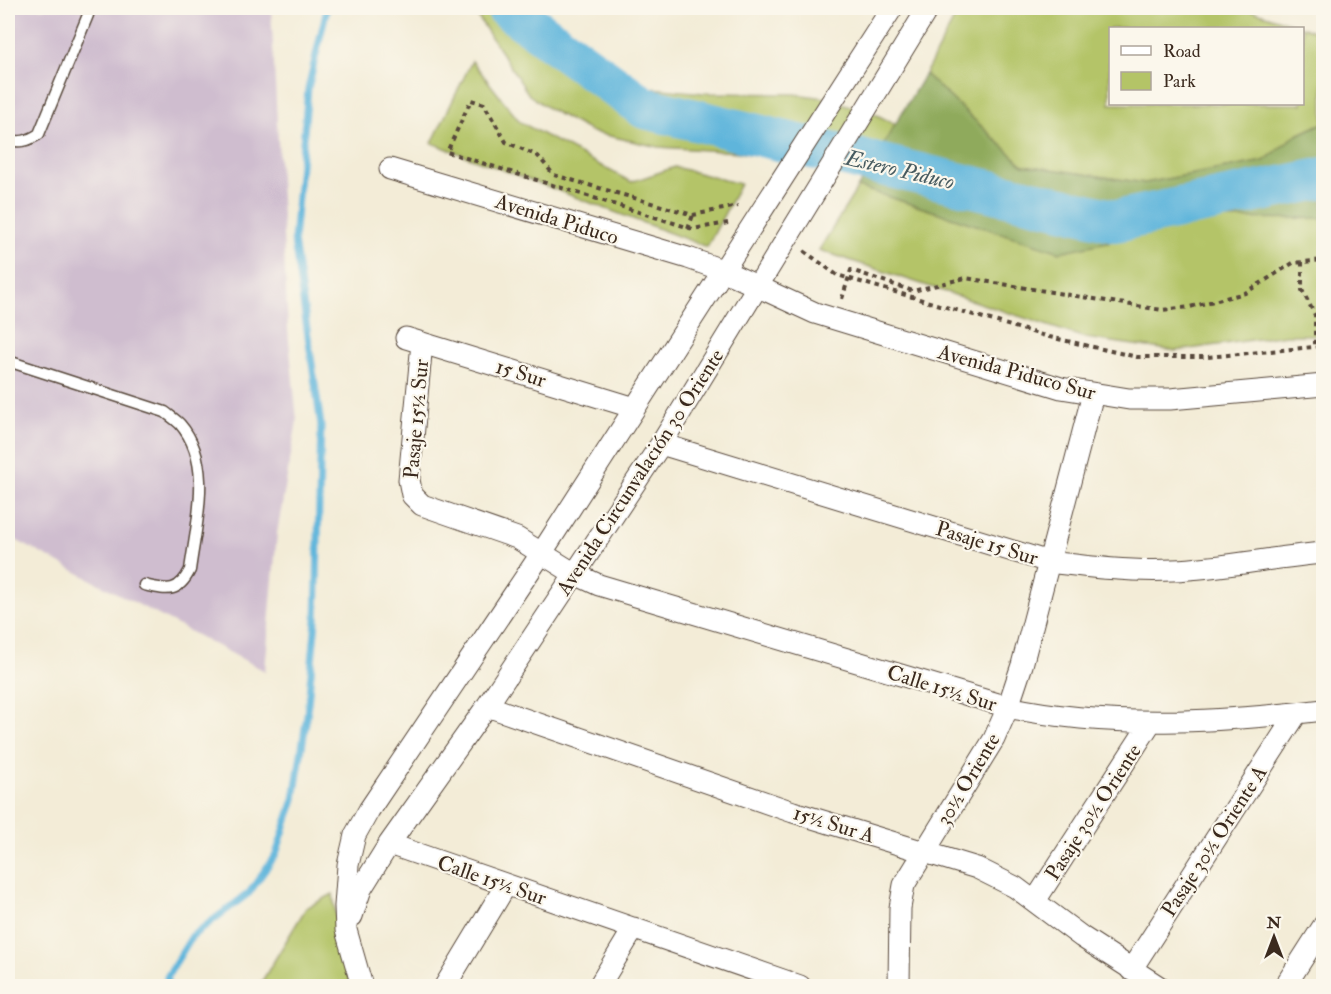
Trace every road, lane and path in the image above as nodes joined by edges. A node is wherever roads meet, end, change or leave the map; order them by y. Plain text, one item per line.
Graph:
1 (892, 8) edge
2 (927, 8) edge
3 (88, 15) dead end
4 (8, 140) edge
5 (390, 169) dead end
6 (742, 206) dead end
7 (751, 225) junction
8 (787, 239) junction
9 (1323, 260) edge
10 (1302, 262) junction
11 (723, 270) junction
12 (848, 278) junction
13 (758, 286) junction
14 (841, 301) dead end
15 (414, 340) joint
16 (1323, 346) edge
17 (1315, 347) junction
18 (8, 361) edge
19 (1323, 385) edge
20 (1093, 394) junction
21 (635, 408) junction
22 (661, 444) junction
23 (1323, 553) edge
24 (541, 554) junction
25 (1049, 562) junction
26 (575, 574) junction
27 (144, 585) dead end
28 (487, 706) junction
29 (1008, 707) junction
30 (1323, 710) edge
31 (1297, 713) junction
32 (1151, 722) junction
33 (389, 844) junction
34 (924, 851) junction
35 (506, 885) junction
36 (1035, 902) junction
37 (1323, 925) edge
38 (634, 928) junction
39 (346, 930) junction
40 (1131, 970) junction
41 (774, 982) edge
42 (362, 987) edge
43 (446, 987) edge
44 (598, 987) edge
45 (800, 987) edge
46 (899, 987) edge
47 (1158, 987) edge
48 (1285, 987) edge

1 - 7 street, Avenida Circunvalación 30 Oriente
2 - 8 street, Avenida Circunvalación 30 Oriente
3 - 4 lane
5 - 11 street, Avenida Piduco
6 - 7 path
7 - 11 street, Avenida Circunvalación 30 Oriente
8 - 12 path
8 - 13 street, Avenida Circunvalación 30 Oriente
9 - 10 path
10 - 12 path
10 - 17 path
11 - 13 street, Avenida Piduco
11 - 21 street, Avenida Circunvalación 30 Oriente
12 - 14 path
12 - 17 path
13 - 20 street, Avenida Piduco Sur
13 - 22 street, Avenida Circunvalación 30 Oriente
15 - 21 street, 15 Sur
15 - 24 street, Pasaje 15½ Sur
16 - 17 path
18 - 27 lane
19 - 20 street, Avenida Piduco Sur
20 - 25 street, 30½ Oriente
21 - 24 street, Avenida Circunvalación 30 Oriente
22 - 25 street, Pasaje 15 Sur
22 - 26 street, Avenida Circunvalación 30 Oriente
23 - 25 street, Pasaje 15 Sur
24 - 26 street, Pasaje 15½ Sur
24 - 39 street, Avenida Circunvalación 30 Oriente
25 - 29 street, 30½ Oriente
26 - 28 street, Avenida Circunvalación 30 Oriente
26 - 29 street, Calle 15½ Sur
28 - 33 street, Avenida Circunvalación 30 Oriente
28 - 34 street, 15½ Sur A
29 - 32 street, Calle 15½ Sur
29 - 34 street, 30½ Oriente
30 - 31 street, Calle 15½ Sur
31 - 32 street, Calle 15½ Sur
31 - 40 street, Pasaje 30½ Oriente A
32 - 36 street, Pasaje 30½ Oriente
33 - 35 street, Calle 15½ Sur
33 - 39 street, Avenida Circunvalación 30 Oriente
34 - 36 street, 15½ Sur A
34 - 46 street, 30½ Oriente
35 - 38 street, Calle 15½ Sur
35 - 43 street
36 - 40 street, 15½ Sur A
37 - 48 street
38 - 41 street, Calle 15½ Sur
38 - 44 street
39 - 42 street, Avenida Circunvalación 30 Oriente
40 - 47 street, 15½ Sur A
41 - 45 street, Calle 15½ Sur

